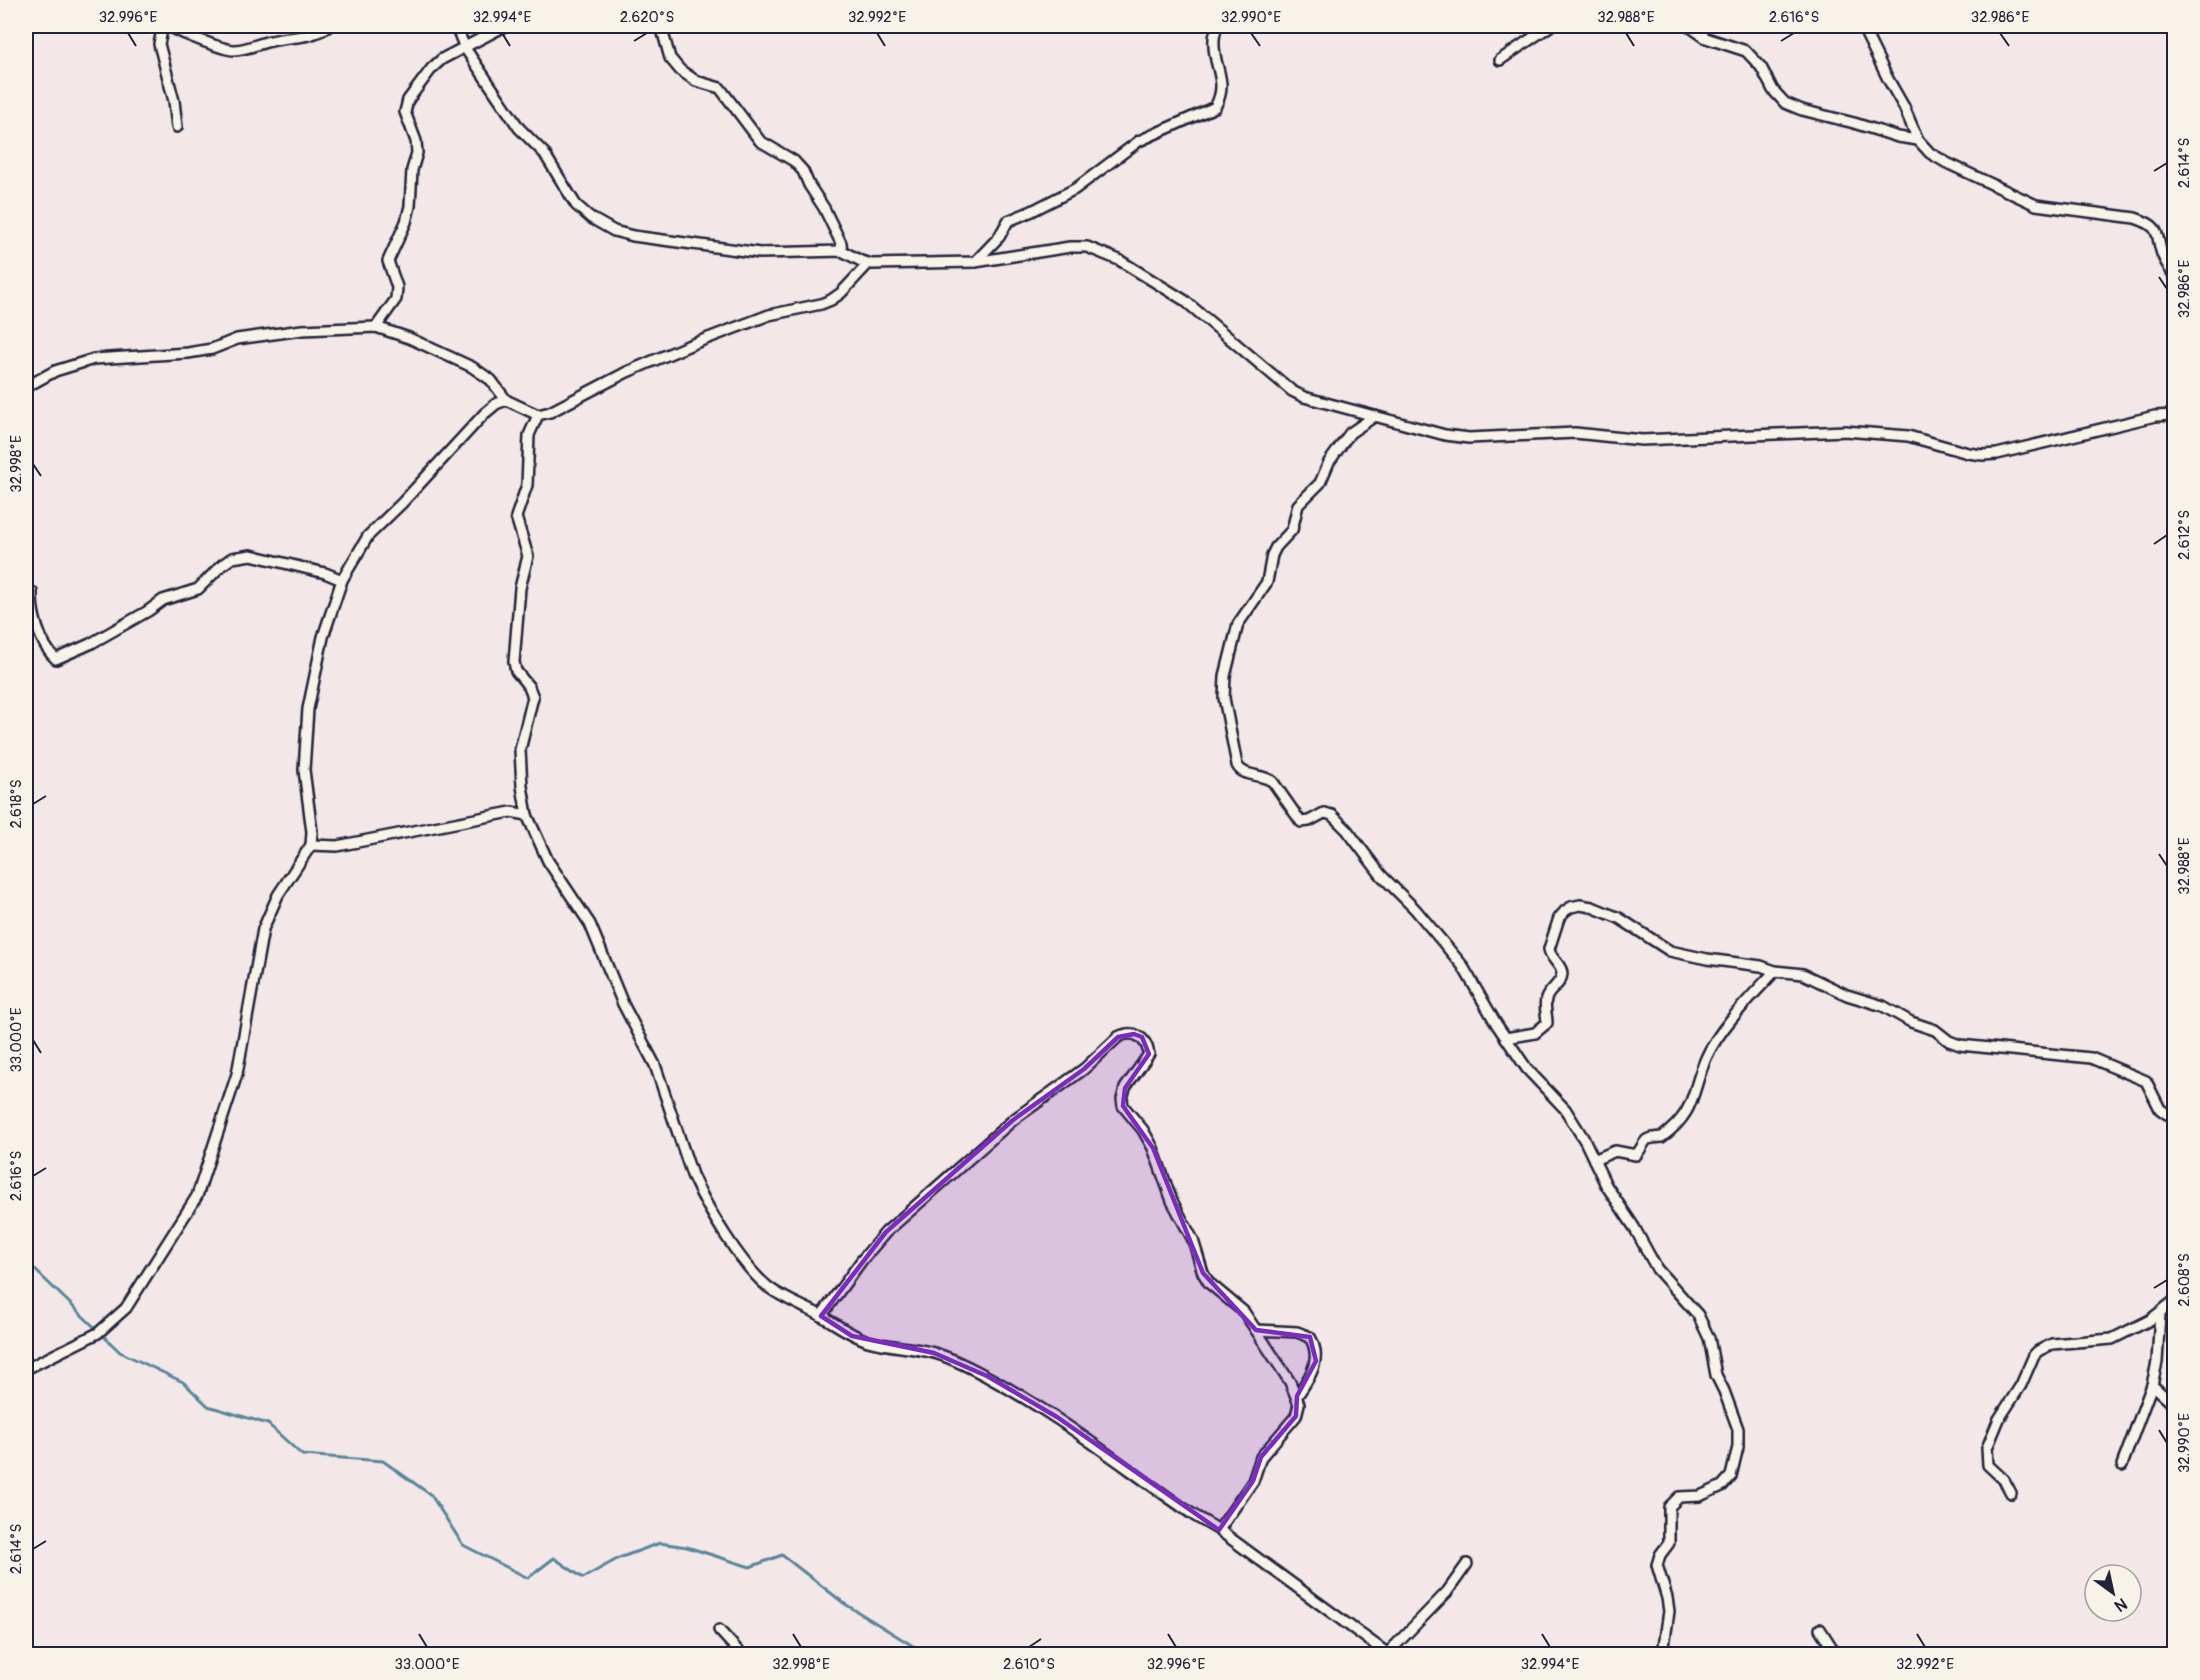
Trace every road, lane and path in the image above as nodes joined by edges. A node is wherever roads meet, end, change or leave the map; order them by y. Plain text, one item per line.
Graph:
1 (163, 26) edge
2 (169, 26) edge
3 (329, 26) edge
4 (456, 26) edge
5 (506, 26) edge
6 (661, 26) edge
7 (1217, 26) edge
8 (1550, 26) edge
9 (1689, 26) edge
10 (1862, 26) edge
11 (465, 48) junction
12 (1500, 60) dead end
13 (177, 127) dead end
14 (1918, 140) junction
15 (842, 251) junction
16 (975, 262) junction
17 (868, 264) junction
18 (2175, 275) edge
19 (376, 327) junction
20 (26, 387) edge
21 (506, 400) junction
22 (538, 415) junction
23 (2175, 415) edge
24 (1375, 416) junction
25 (342, 580) junction
26 (32, 592) dead end
27 (527, 815) junction
28 (312, 845) junction
29 (1775, 970) junction
30 (1506, 1038) junction
31 (2175, 1115) edge
32 (1594, 1160) junction
33 (2175, 1301) edge
34 (2160, 1313) junction
35 (821, 1316) junction
36 (1256, 1330) junction
37 (26, 1369) edge
38 (2152, 1385) junction
39 (1297, 1396) junction
40 (2175, 1406) edge
41 (2122, 1465) dead end
42 (2011, 1493) dead end
43 (1219, 1530) junction
44 (1467, 1564) dead end
45 (1820, 1629) dead end
46 (719, 1630) dead end
47 (741, 1654) edge
48 (1388, 1654) edge
49 (1668, 1654) edge
50 (1836, 1654) edge

1 - 13 street
2 - 3 street
4 - 11 street
5 - 11 street
6 - 15 street
7 - 16 street
8 - 12 street
9 - 14 street
10 - 14 street
11 - 15 street
11 - 19 street
14 - 18 street
15 - 17 street
16 - 17 street
16 - 24 street
17 - 22 street
19 - 20 street
19 - 21 street
21 - 22 street
21 - 25 street
22 - 27 street
23 - 24 street
24 - 30 street
25 - 26 street
25 - 28 street
27 - 28 street
27 - 35 street
28 - 37 street
29 - 30 street
29 - 31 street
29 - 32 street
30 - 32 street
32 - 49 street
33 - 34 street
34 - 38 street
34 - 42 street
35 - 36 street
35 - 43 street
36 - 39 street
36 - 39 street
38 - 40 street
38 - 41 street
39 - 43 street
43 - 48 street
44 - 48 street
45 - 50 street
46 - 47 street

